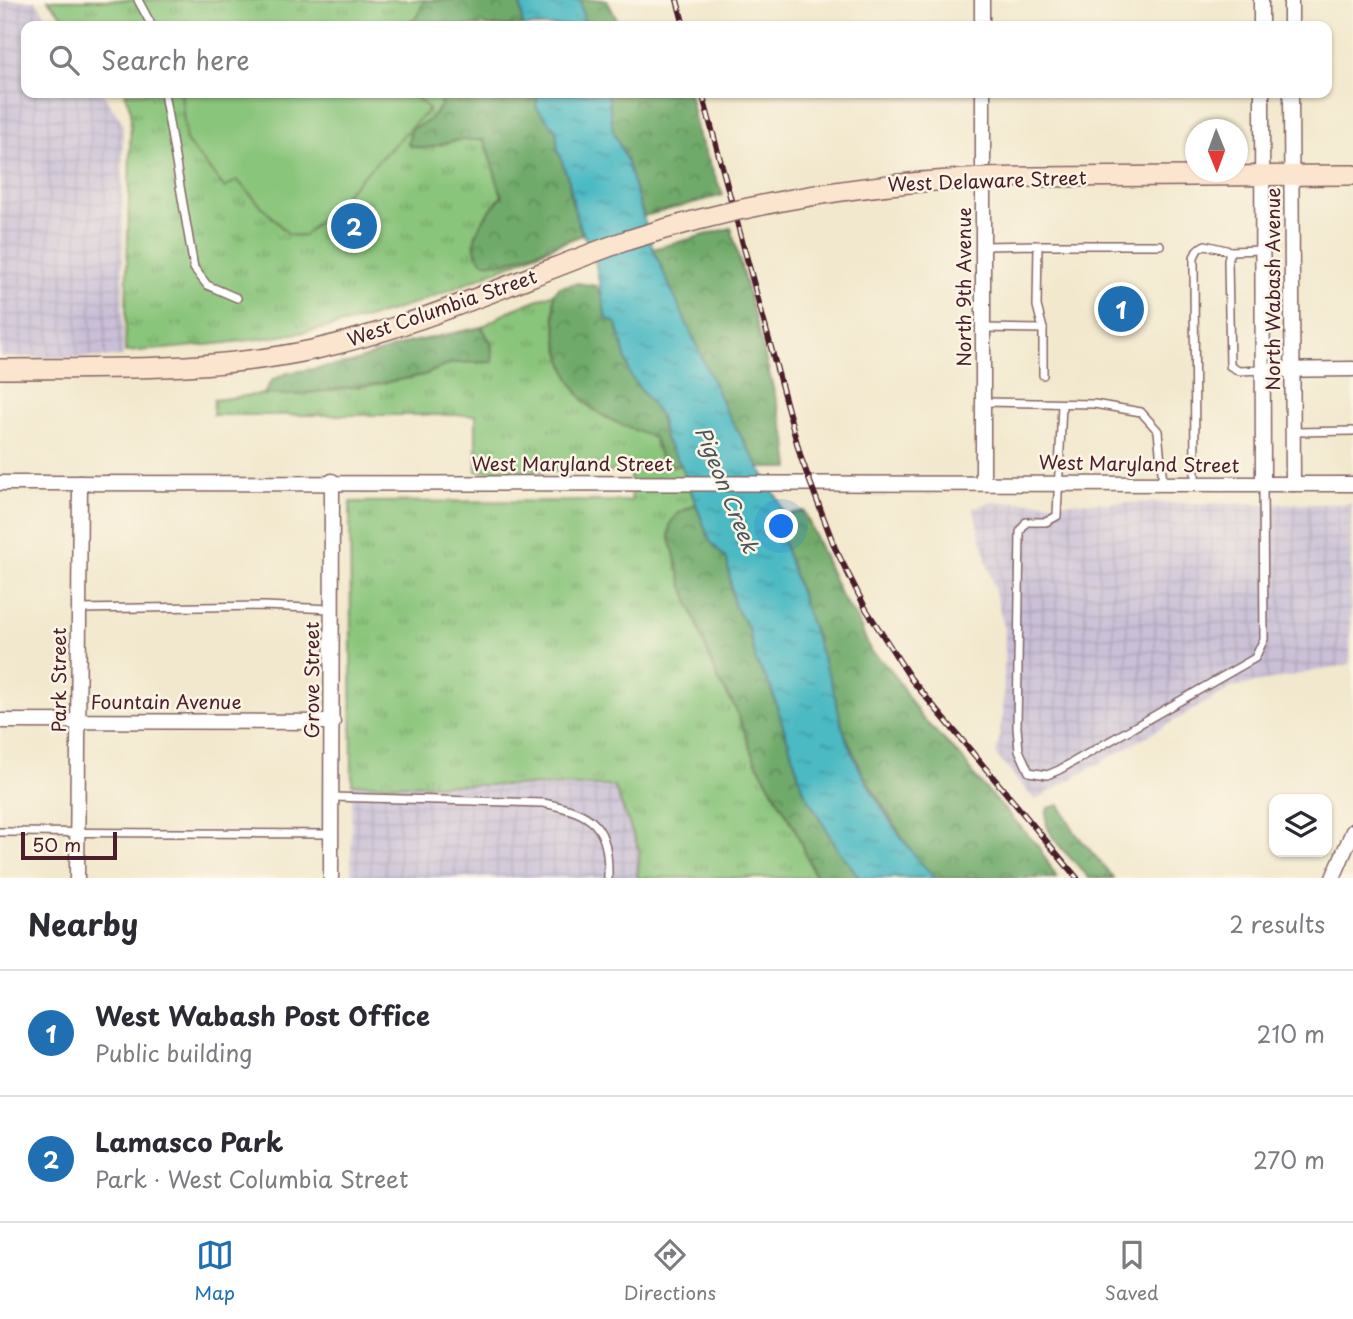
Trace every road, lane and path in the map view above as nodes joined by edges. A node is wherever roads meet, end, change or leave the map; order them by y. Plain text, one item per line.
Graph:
1 (138, 0) edge
2 (982, 0) edge
3 (1261, 0) edge
4 (1290, 0) edge
5 (149, 21) edge
6 (982, 21) edge
7 (1261, 21) edge
8 (1291, 21) edge
9 (165, 98) edge
10 (983, 98) edge
11 (1262, 98) edge
12 (1291, 98) edge
13 (1292, 175) junction
14 (1353, 175) edge
15 (1263, 176) junction
16 (628, 240) joint
17 (1160, 244) dead end
18 (1038, 245) junction
19 (983, 246) junction
20 (1263, 250) junction
21 (1230, 251) junction
22 (237, 298) dead end
23 (983, 328) junction
24 (1043, 329) junction
25 (0, 369) edge
26 (1353, 369) edge
27 (1263, 370) junction
28 (1293, 370) junction
29 (1043, 375) dead end
30 (983, 402) junction
31 (1062, 404) junction
32 (1353, 431) edge
33 (1293, 432) junction
34 (332, 481) junction
35 (983, 482) junction
36 (1060, 482) junction
37 (80, 483) junction
38 (1163, 483) junction
39 (0, 484) edge
40 (1195, 484) junction
41 (1263, 484) junction
42 (1293, 484) junction
43 (1353, 484) edge
44 (79, 609) junction
45 (331, 609) junction
46 (0, 721) edge
47 (78, 721) junction
48 (333, 722) junction
49 (331, 797) junction
50 (1353, 831) edge
51 (0, 832) edge
52 (78, 832) junction
53 (331, 834) junction
54 (77, 878) edge
55 (331, 878) edge
56 (608, 878) edge
57 (1333, 878) edge

1 - 5 lane
2 - 6 street
3 - 7 street
4 - 8 street
9 - 22 lane
10 - 19 street, North 9th Avenue
11 - 15 street, North Wabash Avenue
12 - 13 street, North Wabash Avenue
13 - 14 main road, West Delaware Street
13 - 15 main road, West Delaware Street
13 - 28 street, North Wabash Avenue
15 - 16 main road, West Delaware Street, bridge
15 - 20 street, North Wabash Avenue
16 - 25 main road, West Columbia Street
17 - 18 lane
18 - 19 lane
18 - 24 lane
19 - 23 street, North 9th Avenue
20 - 21 lane
20 - 27 street, North Wabash Avenue
21 - 27 lane
21 - 40 lane
23 - 24 lane
23 - 30 street, North 9th Avenue
24 - 29 lane
26 - 28 street
27 - 28 street
27 - 41 street, North Wabash Avenue
28 - 33 street, North Wabash Avenue
30 - 31 lane
30 - 35 street, North 9th Avenue
31 - 36 lane
31 - 38 lane
32 - 33 lane
33 - 42 street, North Wabash Avenue
34 - 35 street, West Maryland Street
34 - 37 street, West Maryland Street
34 - 45 street, Grove Street
35 - 36 street, West Maryland Street
36 - 38 street, West Maryland Street
36 - 41 lane
37 - 39 street, West Maryland Street
37 - 44 street, Park Street
38 - 40 street, West Maryland Street
40 - 41 street, West Maryland Street
41 - 42 street, West Maryland Street
42 - 43 street, West Maryland Street
44 - 45 lane
44 - 47 street, Park Street
45 - 48 street, Grove Street
46 - 47 street, Fountain Avenue
47 - 48 street, Fountain Avenue
47 - 52 street, Park Street
48 - 49 street, Grove Street
49 - 53 street, Grove Street
49 - 56 lane
50 - 57 street
51 - 52 lane
52 - 53 lane
52 - 54 street, Park Street
53 - 55 street, Grove Street

